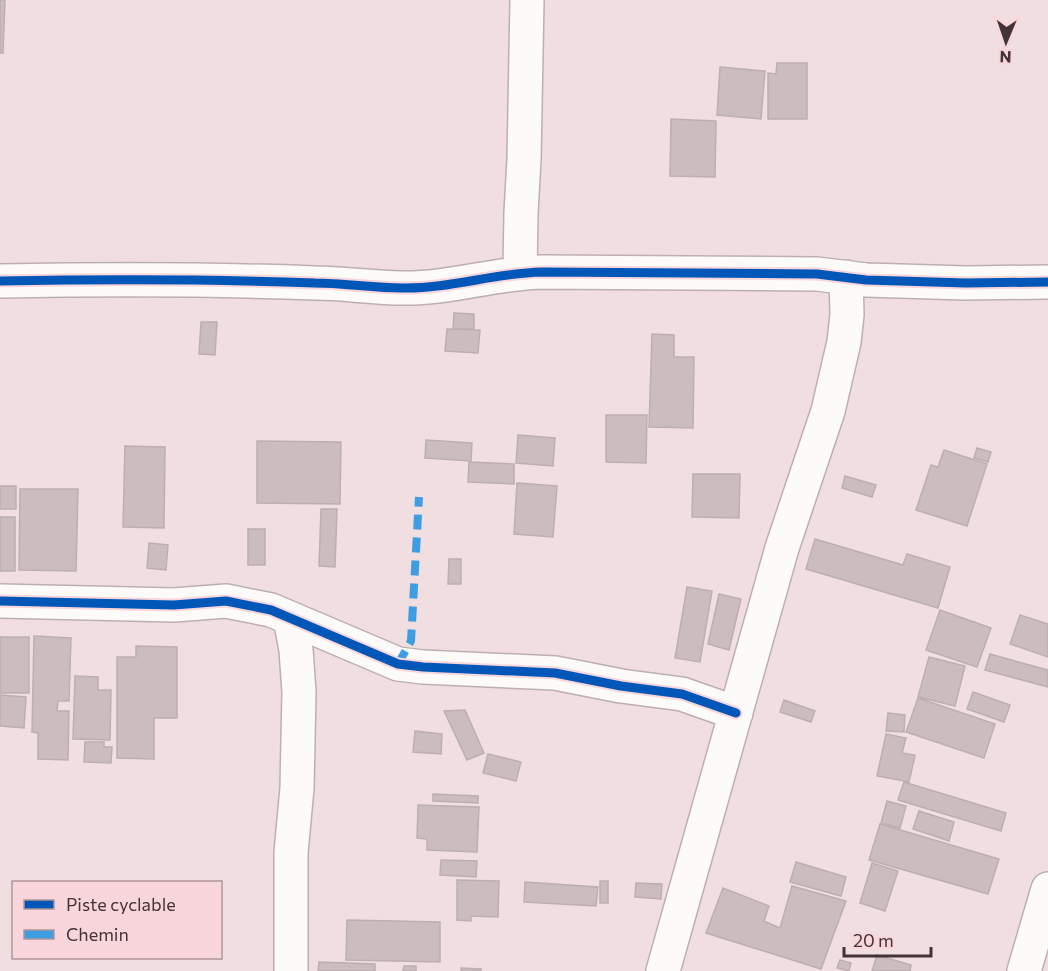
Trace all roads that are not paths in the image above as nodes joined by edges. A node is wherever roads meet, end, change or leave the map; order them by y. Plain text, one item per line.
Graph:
1 (527, 0) edge
2 (520, 273) junction
3 (846, 277) junction
4 (0, 281) edge
5 (1048, 282) edge
6 (0, 602) edge
7 (290, 618) junction
8 (736, 713) junction
9 (1048, 889) edge
10 (291, 971) edge
11 (663, 971) edge
12 (1024, 971) edge

1 - 2 street
2 - 3 street
2 - 4 street
3 - 5 street
3 - 8 street
6 - 7 street
7 - 8 street
7 - 10 street
8 - 11 street
9 - 12 street

